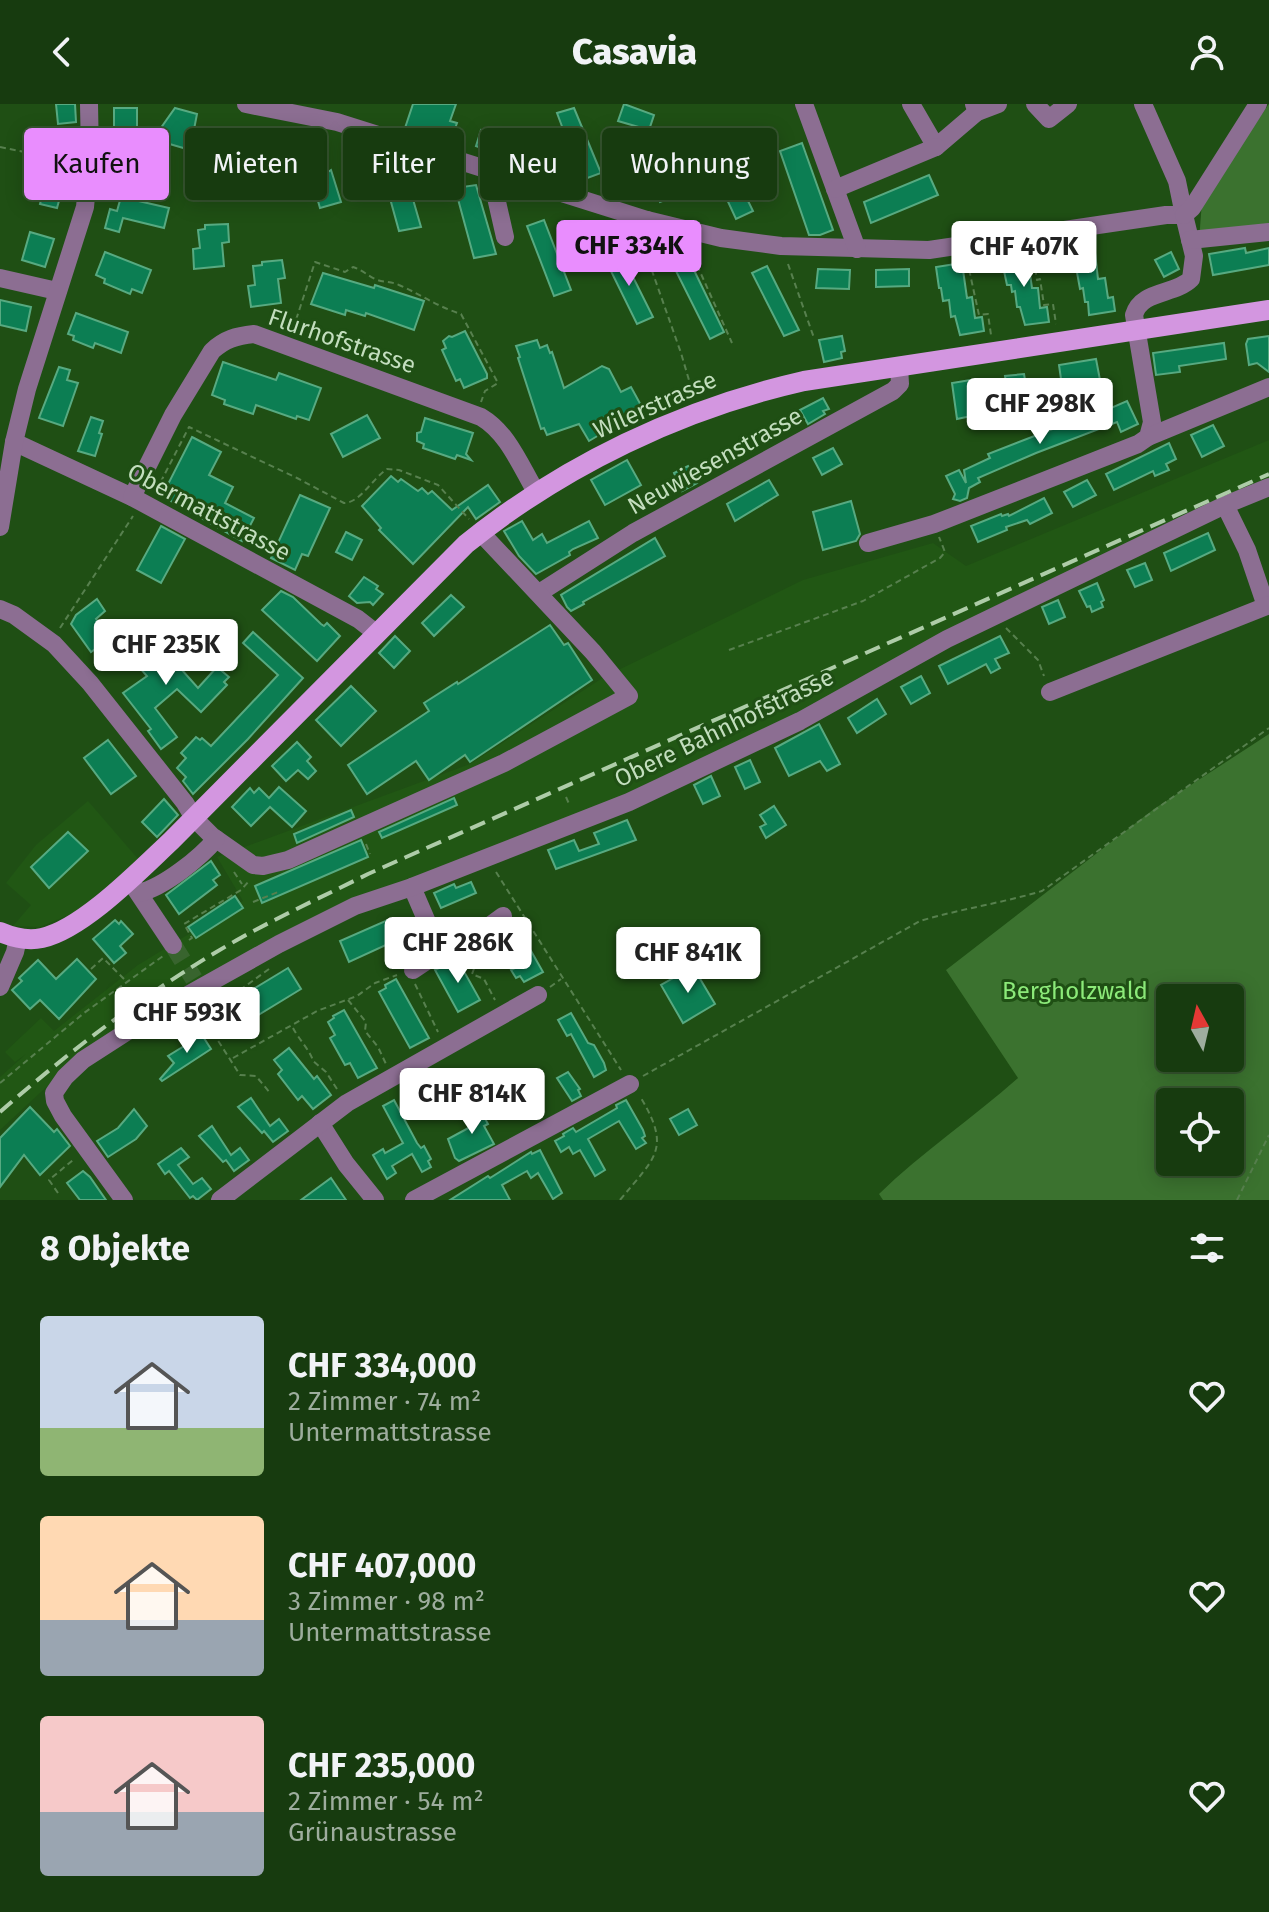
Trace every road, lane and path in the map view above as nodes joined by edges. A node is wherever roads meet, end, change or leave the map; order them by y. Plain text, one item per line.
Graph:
1 (89, 104) edge
2 (246, 104) edge
3 (804, 104) edge
4 (911, 104) edge
5 (998, 104) edge
6 (1035, 104) edge
7 (1068, 104) edge
8 (1143, 104) edge
9 (1258, 104) edge
10 (975, 108) edge
11 (89, 128) edge
12 (0, 147) edge
13 (936, 147) junction
14 (24, 152) edge
15 (480, 168) edge
16 (835, 189) junction
17 (86, 200) edge
18 (497, 200) edge
19 (583, 200) edge
20 (1184, 215) junction
21 (647, 220) junction
22 (1269, 232) edge
23 (505, 237) dead end
24 (1190, 240) junction
25 (625, 245) joint
26 (857, 249) junction
27 (1033, 251) dead end
28 (693, 256) dead end
29 (968, 261) dead end
30 (788, 264) dead end
31 (0, 278) edge
32 (57, 291) junction
33 (1269, 310) edge
34 (1056, 322) dead end
35 (1135, 331) junction
36 (991, 333) dead end
37 (814, 338) dead end
38 (732, 343) dead end
39 (287, 345) junction
40 (899, 366) junction
41 (1269, 387) edge
42 (487, 390) dead end
43 (699, 410) junction
44 (1148, 437) junction
45 (14, 442) junction
46 (1269, 487) edge
47 (536, 492) junction
48 (141, 501) junction
49 (1225, 505) junction
50 (0, 527) edge
51 (480, 532) junction
52 (940, 541) dead end
53 (868, 543) dead end
54 (539, 593) junction
55 (1268, 606) edge
56 (0, 609) edge
57 (994, 616) junction
58 (376, 633) junction
59 (51, 642) junction
60 (729, 650) dead end
61 (1050, 692) joint
62 (1269, 728) edge
63 (194, 818) junction
64 (227, 842) junction
65 (487, 857) junction
66 (263, 862) junction
67 (134, 886) junction
68 (412, 887) junction
69 (279, 894) dead end
70 (253, 902) dead end
71 (503, 916) dead end
72 (9, 935) edge
73 (192, 938) junction
74 (194, 942) dead end
75 (174, 948) junction
76 (440, 952) junction
77 (472, 960) dead end
78 (274, 965) dead end
79 (91, 969) dead end
80 (411, 971) junction
81 (126, 981) junction
82 (0, 987) edge
83 (538, 995) dead end
84 (348, 999) junction
85 (203, 1017) junction
86 (497, 1018) junction
87 (188, 1026) dead end
88 (292, 1027) junction
89 (444, 1047) junction
90 (230, 1060) junction
91 (648, 1073) dead end
92 (392, 1076) junction
93 (0, 1083) edge
94 (634, 1090) junction
95 (271, 1094) dead end
96 (347, 1103) junction
97 (320, 1123) junction
98 (1269, 1135) edge
99 (86, 1149) junction
100 (58, 1193) dead end
101 (124, 1200) edge
102 (220, 1200) edge
103 (375, 1200) edge
104 (414, 1200) edge
105 (620, 1200) edge
106 (1237, 1200) edge

1 - 11 street
2 - 15 street
3 - 16 street
4 - 13 street
5 - 10 street
6 - 7 street
8 - 20 street
9 - 20 street
10 - 13 street
12 - 14 path
13 - 16 street
16 - 26 street
17 - 32 street
18 - 23 street
19 - 21 street
20 - 24 street
20 - 26 street
21 - 25 street
21 - 26 street
22 - 24 street
24 - 35 street
25 - 43 path
27 - 34 path
28 - 38 path
29 - 36 path
30 - 37 path
31 - 32 street
32 - 45 street
33 - 35 main road, Wilerstrasse
35 - 40 main road, Wilerstrasse
35 - 44 street
39 - 42 path
39 - 47 street, Flurhofstrasse
39 - 48 street, Flurhofstrasse
40 - 43 main road, Wilerstrasse
40 - 54 street, Neuwiesenstrasse
41 - 44 street
43 - 47 main road, Wilerstrasse
44 - 53 street
45 - 48 street, Obermattstrasse
45 - 50 street
46 - 49 street, Obere Bahnhofstrasse
47 - 51 main road, Wilerstrasse
48 - 51 path
48 - 58 street, Obermattstrasse
48 - 59 path
49 - 55 street
49 - 57 street, Obere Bahnhofstrasse
51 - 54 street
51 - 58 main road, Wilerstrasse
52 - 60 path
54 - 66 street
55 - 61 street
56 - 59 street
57 - 61 path
57 - 65 street, Obere Bahnhofstrasse
58 - 63 main road, Wilerstrasse
59 - 63 street
62 - 91 path
63 - 64 street
63 - 67 main road, Wilerstrasse
64 - 66 street
64 - 67 street
65 - 68 street, Obere Bahnhofstrasse
65 - 94 path
66 - 73 path
67 - 72 main road
67 - 75 street
68 - 76 street
68 - 99 street, Obere Bahnhofstrasse
69 - 70 path
71 - 76 street
72 - 82 street
73 - 74 path
73 - 75 path
75 - 81 path
76 - 80 street
77 - 86 path
78 - 85 path
79 - 81 path
80 - 84 path
80 - 89 path
81 - 93 path
83 - 86 street
84 - 88 path
84 - 92 path
85 - 87 path
85 - 90 path
86 - 89 street
88 - 90 path
88 - 96 path
89 - 92 street
90 - 95 path
92 - 96 street
94 - 104 street
94 - 105 path
96 - 97 street
97 - 102 street
97 - 103 street
98 - 106 path
99 - 100 path
99 - 101 street, Obere Bahnhofstrasse

